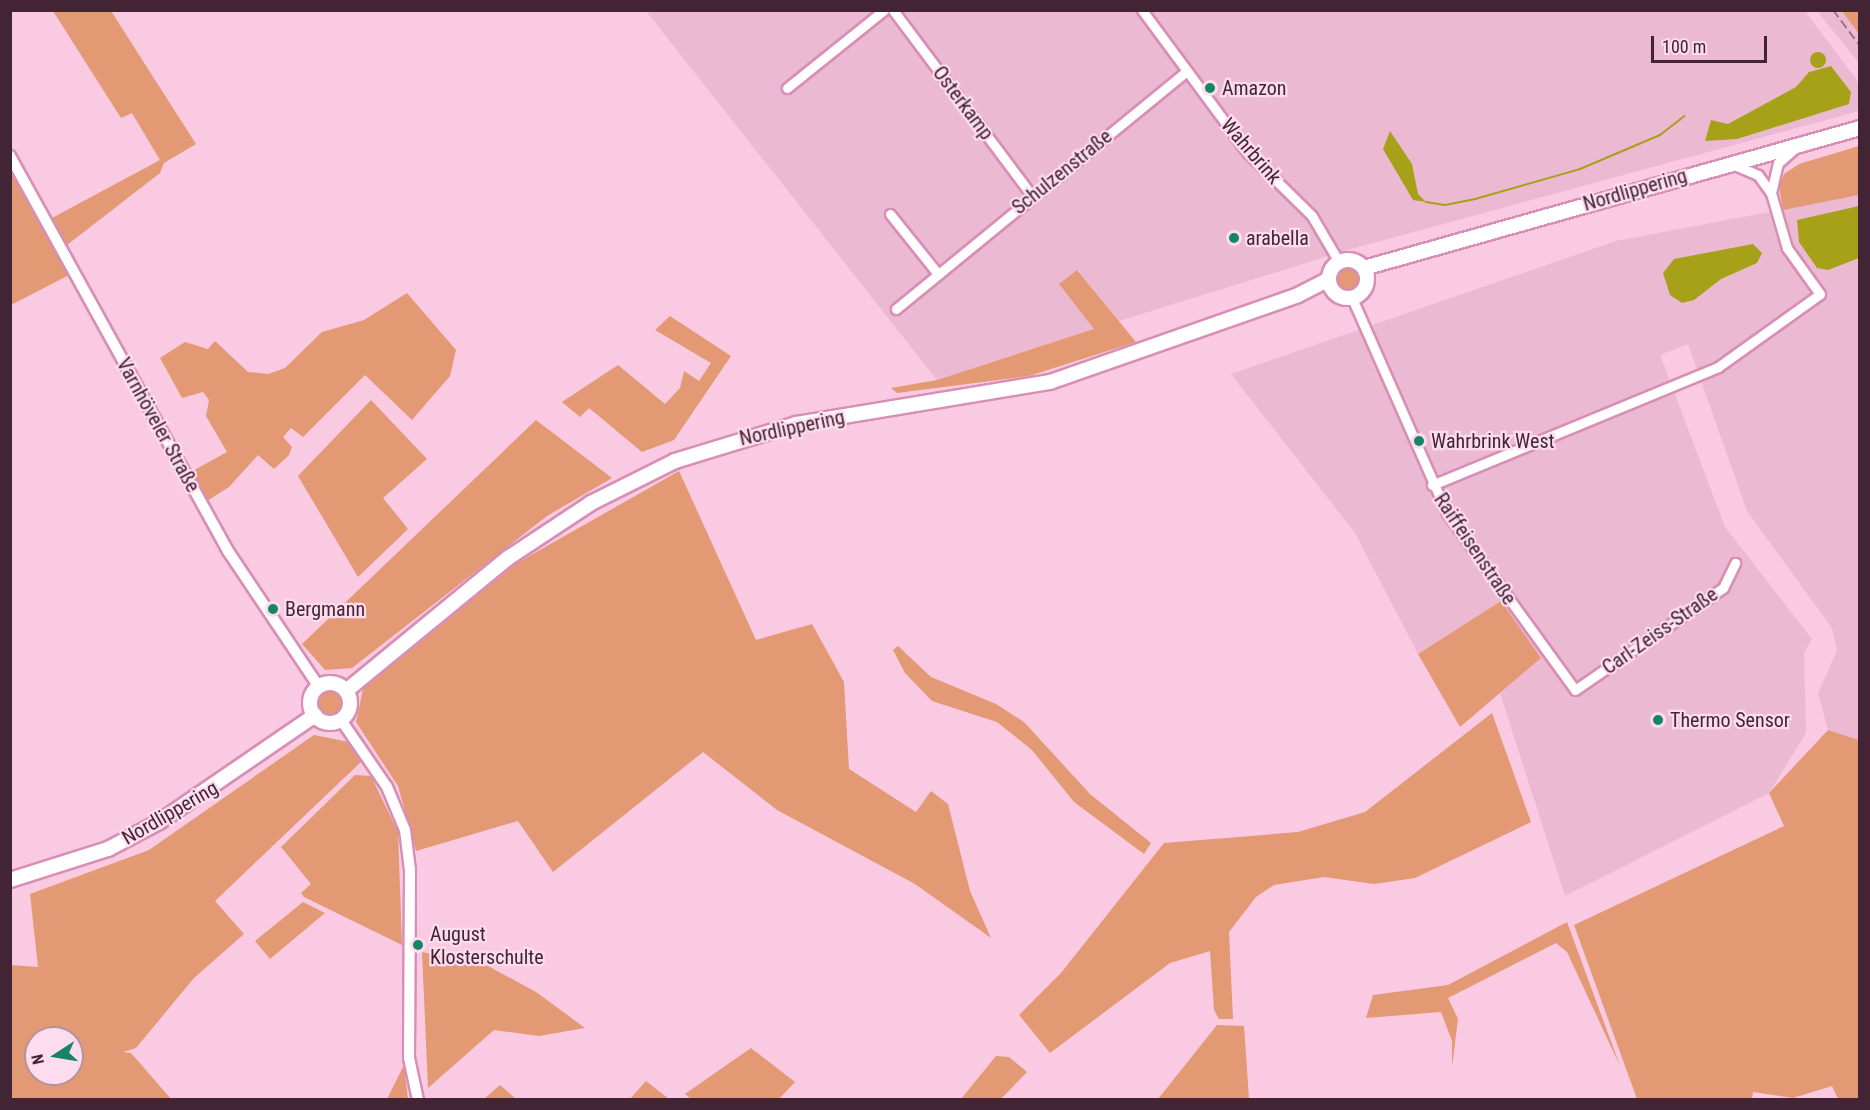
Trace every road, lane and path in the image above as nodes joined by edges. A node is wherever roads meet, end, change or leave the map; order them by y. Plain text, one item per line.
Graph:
1 (884, 10) edge
2 (893, 10) edge
3 (1142, 10) edge
4 (1186, 71) junction
5 (787, 88) dead end
6 (1860, 128) edge
7 (1808, 141) junction
8 (10, 156) edge
9 (1723, 165) junction
10 (1770, 193) junction
11 (1032, 196) junction
12 (890, 214) dead end
13 (1339, 262) junction
14 (938, 274) junction
15 (1365, 274) junction
16 (1331, 286) junction
17 (1352, 298) junction
18 (896, 309) dead end
19 (1432, 485) junction
20 (1735, 563) dead end
21 (319, 687) junction
22 (1575, 690) joint
23 (346, 691) junction
24 (315, 715) junction
25 (341, 720) junction
26 (10, 880) edge
27 (418, 1100) edge

1 - 5 street
2 - 11 street, Osterkamp
3 - 4 street, Wahrbrink
4 - 11 street, Schulzenstraße
4 - 13 street, Wahrbrink
6 - 7 main road, Nordlippering
7 - 9 main road, Nordlippering
7 - 10 street
8 - 21 street, Varnhöveler Straße
9 - 10 street
9 - 15 main road, Nordlippering
10 - 19 street
11 - 14 street, Schulzenstraße
12 - 14 street
13 - 15 main road
13 - 16 main road
14 - 18 street, Schulzenstraße
15 - 17 main road
16 - 17 main road
16 - 23 main road, Nordlippering
17 - 19 street, Raiffeisenstraße
19 - 22 street, Raiffeisenstraße
20 - 22 street, Carl-Zeiss-Straße
21 - 23 main road
21 - 24 main road
23 - 25 main road
24 - 25 main road
24 - 26 main road, Nordlippering
25 - 27 street

